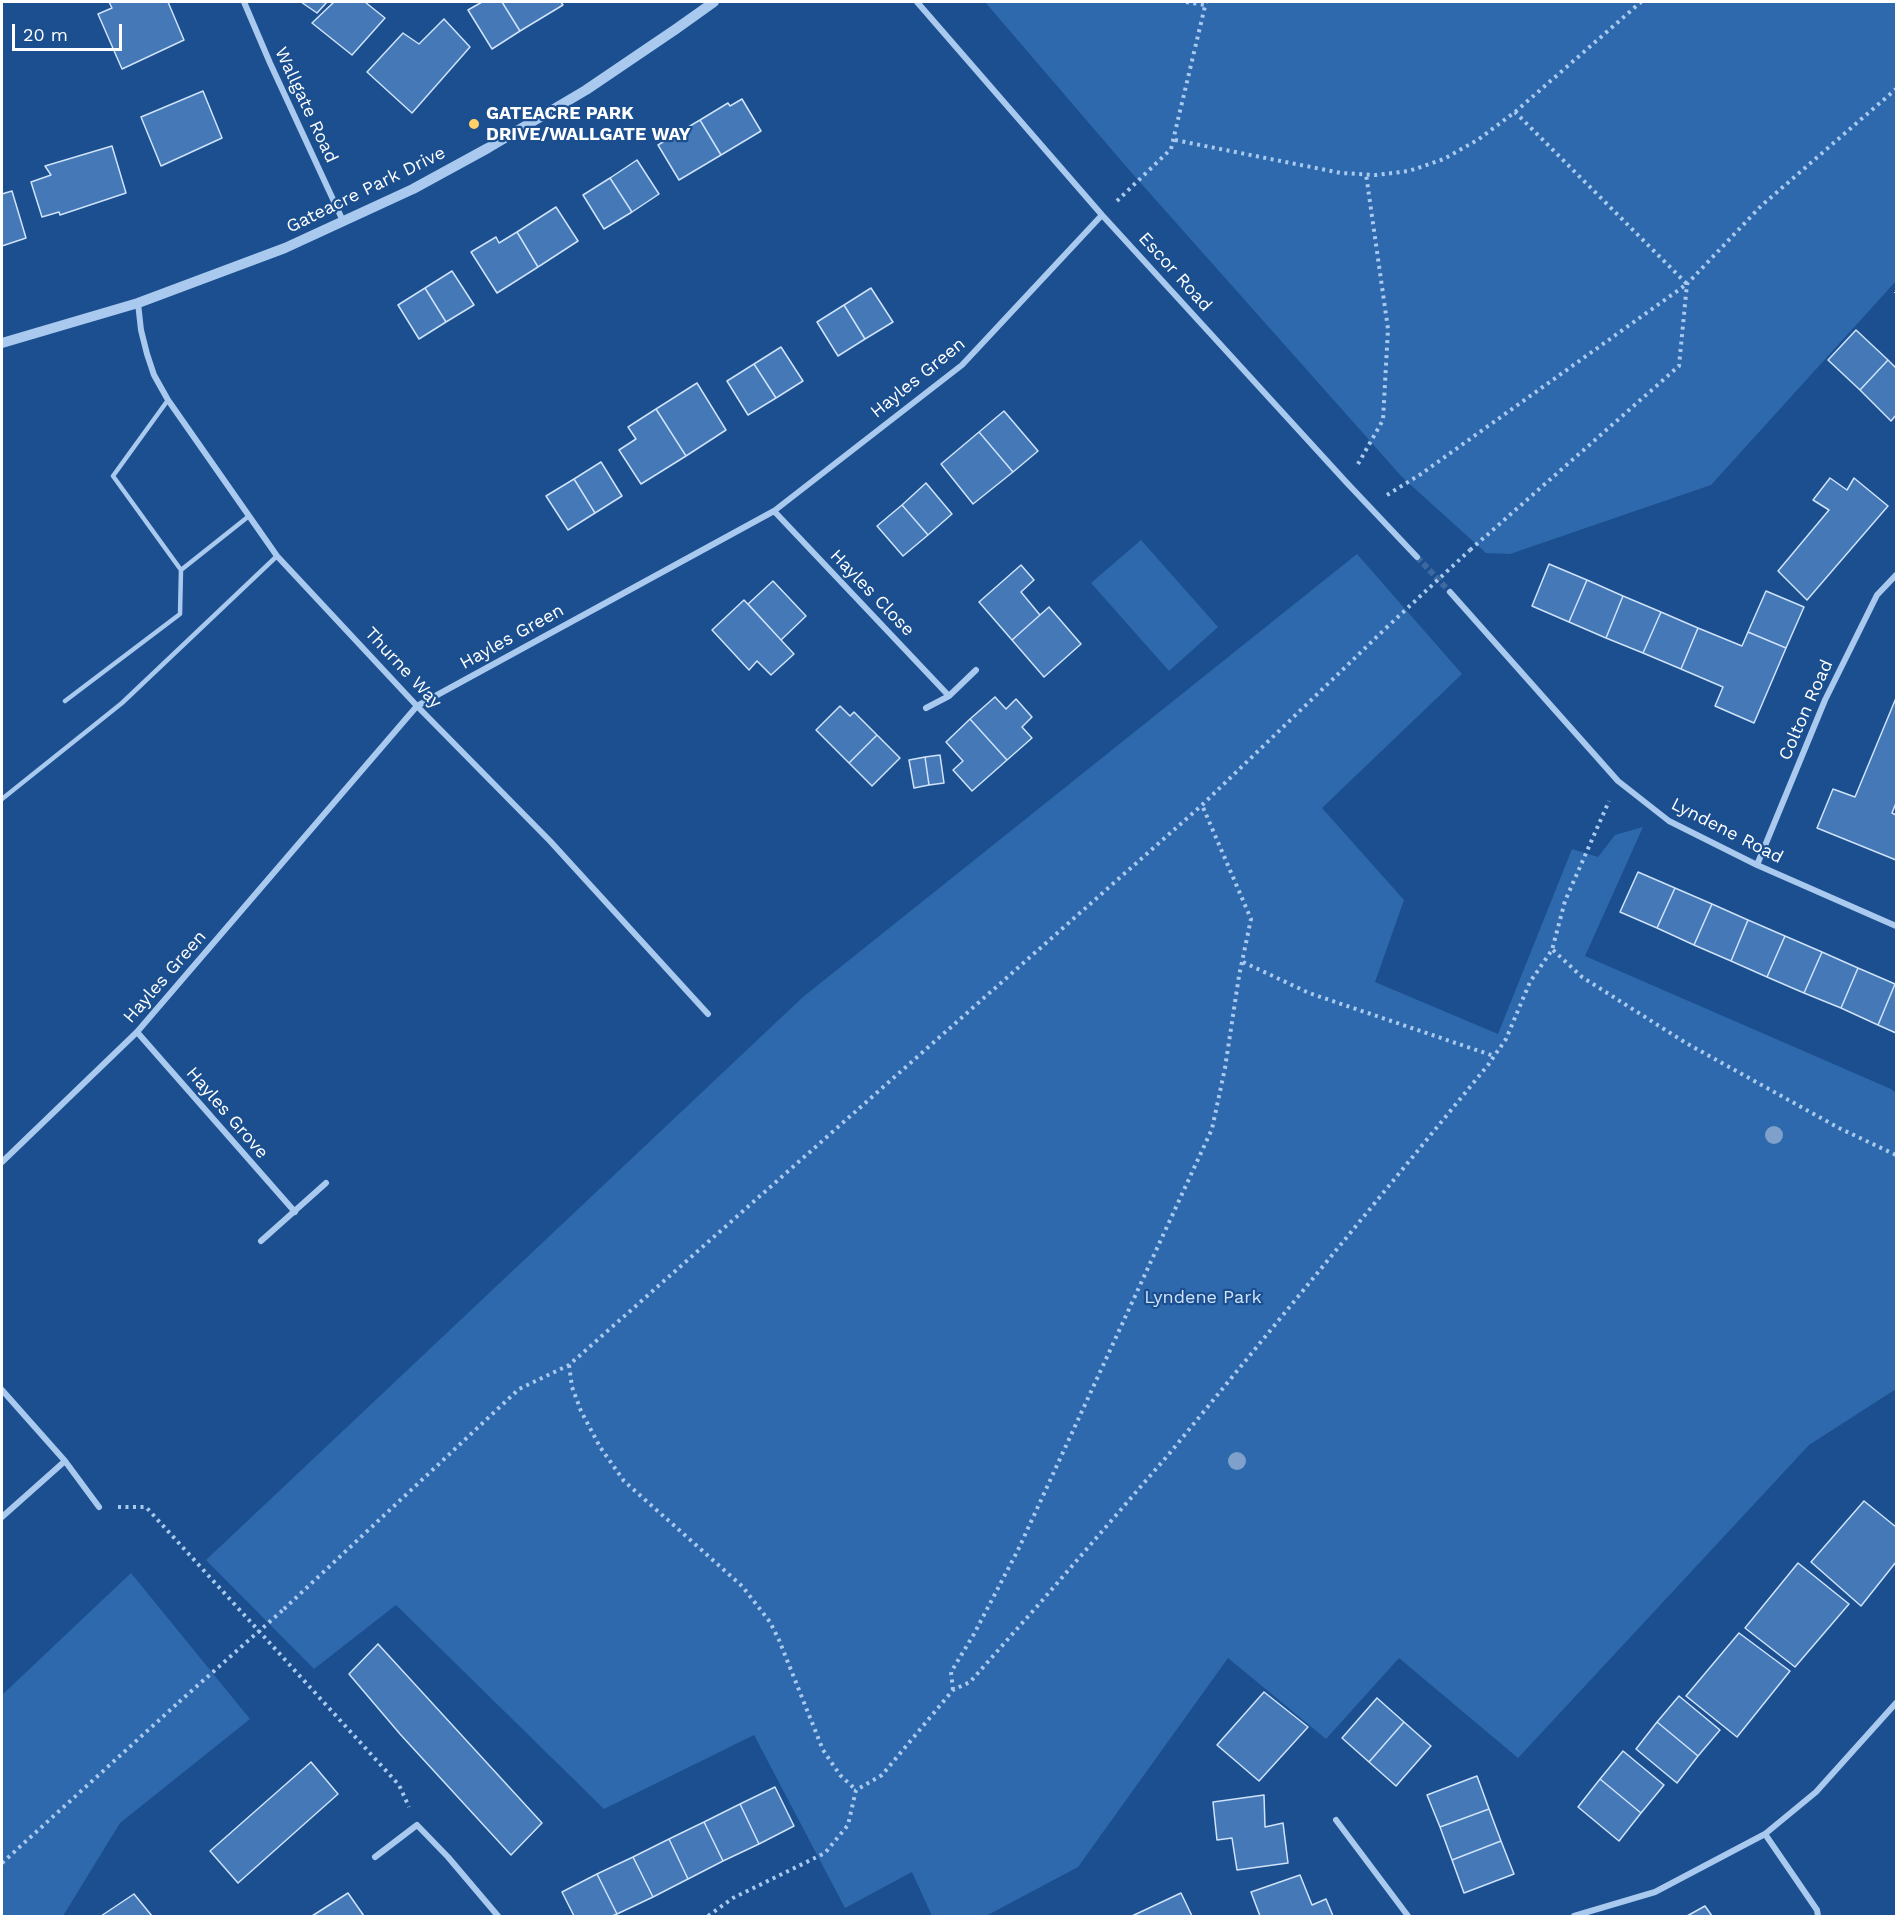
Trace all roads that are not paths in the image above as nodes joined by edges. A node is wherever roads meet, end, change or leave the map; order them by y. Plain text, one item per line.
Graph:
1 (244, 2) edge
2 (714, 2) edge
3 (917, 2) edge
4 (1102, 215) junction
5 (343, 221) junction
6 (138, 303) junction
7 (2, 343) edge
8 (168, 400) junction
9 (774, 511) junction
10 (249, 516) junction
11 (277, 556) junction
12 (1417, 557) tunnel mouth
13 (182, 570) junction
14 (1896, 575) edge
15 (1450, 592) tunnel mouth
16 (976, 670) dead end
17 (949, 696) junction
18 (65, 701) dead end
19 (417, 706) junction
20 (926, 708) dead end
21 (2, 799) edge
22 (1757, 866) junction
23 (1896, 926) edge
24 (708, 1014) dead end
25 (138, 1032) junction
26 (2, 1162) edge
27 (326, 1183) dead end
28 (295, 1212) junction
29 (261, 1241) dead end
30 (2, 1390) edge
31 (65, 1461) junction
32 (99, 1507) road end
33 (2, 1517) edge
34 (1896, 1703) edge
35 (1336, 1820) dead end
36 (1765, 1834) junction
37 (375, 1857) dead end
38 (498, 1917) edge
39 (1408, 1917) edge
40 (1574, 1917) edge
41 (1818, 1917) edge

1 - 5 street, Wallgate Road
2 - 5 street, Gateacre Park Drive
3 - 4 street, Escor Road
4 - 9 street, Hayles Green
4 - 12 street, Escor Road
5 - 6 street, Gateacre Park Drive
6 - 7 street, Gateacre Park Drive
6 - 8 street, Thurne Way
8 - 10 street, Thurne Way
8 - 13 lane
9 - 17 street, Hayles Close
9 - 19 street, Hayles Green
10 - 11 street, Thurne Way
10 - 13 lane
11 - 19 street, Thurne Way
11 - 21 lane
13 - 18 lane
14 - 22 street, Colton Road
15 - 22 street, Lyndene Road
16 - 17 street
17 - 20 street
19 - 24 street, Thurne Way
19 - 25 street, Hayles Green
22 - 23 street, Lyndene Road
25 - 26 street, Hayles Green
25 - 28 street, Hayles Grove
27 - 28 street
28 - 29 street
30 - 31 street
31 - 32 street
31 - 33 street
34 - 36 street
35 - 39 street
36 - 40 street
36 - 41 street
37 - 38 street

